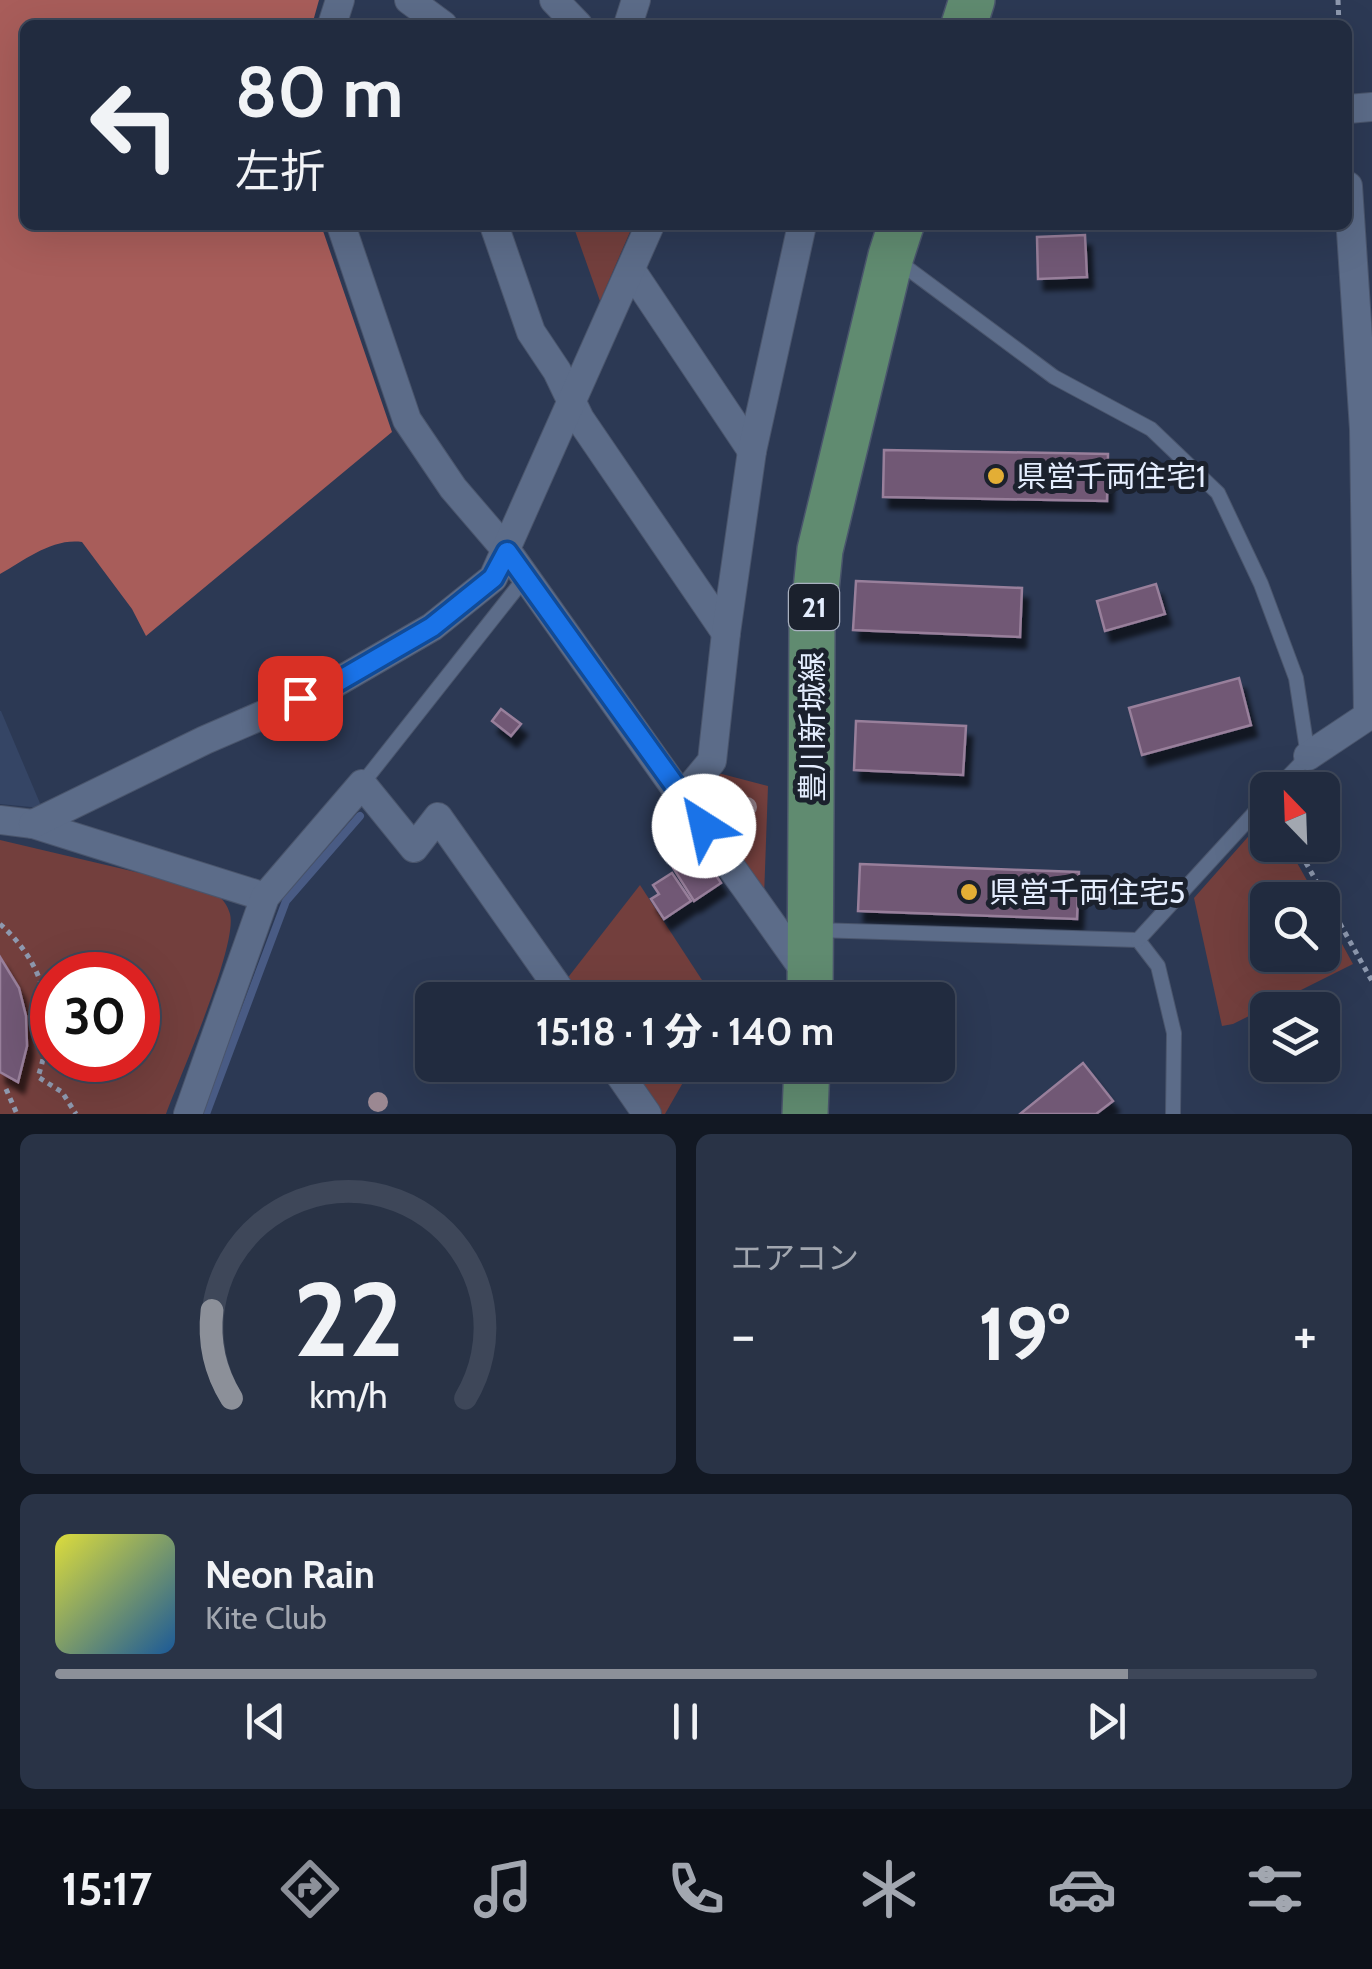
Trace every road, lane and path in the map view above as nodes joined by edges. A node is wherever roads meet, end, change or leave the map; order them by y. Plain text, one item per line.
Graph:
1 (408, 0) edge
2 (554, 0) edge
3 (436, 20) edge
4 (573, 20) edge
5 (348, 230) edge
6 (496, 230) edge
7 (648, 230) edge
8 (801, 230) edge
9 (1351, 230) edge
10 (896, 240) edge
11 (630, 270) junction
12 (571, 398) junction
13 (752, 451) junction
14 (507, 552) junction
15 (524, 578) junction
16 (726, 632) junction
17 (1370, 717) edge
18 (1308, 756) junction
19 (1292, 772) edge
20 (362, 784) junction
21 (683, 796) junction
22 (1250, 818) edge
23 (0, 820) edge
24 (33, 824) junction
25 (1306, 862) edge
26 (265, 897) junction
27 (0, 924) edge
28 (811, 930) junction
29 (1138, 940) junction
30 (1372, 981) edge
31 (554, 982) edge
32 (805, 982) edge
33 (810, 982) edge
34 (624, 1082) edge
35 (806, 1082) edge
36 (6, 1089) dead end
37 (16, 1114) edge
38 (76, 1114) edge
39 (188, 1114) edge
40 (647, 1114) edge
41 (804, 1114) edge
42 (1172, 1114) edge

1 - 3 street
2 - 4 street
5 - 14 street
6 - 12 street
7 - 11 street
8 - 13 street
9 - 17 street
10 - 18 lane
10 - 28 main road, 豊川新城線 / 21
11 - 12 street
11 - 13 street
12 - 14 street
12 - 16 street
13 - 16 street
14 - 15 street
14 - 24 street
15 - 20 lane
15 - 21 street
16 - 21 street
17 - 18 street
18 - 19 lane
20 - 26 street
20 - 31 street
21 - 32 street
22 - 29 lane
23 - 24 street
24 - 26 street
25 - 30 path
26 - 39 street
27 - 38 path
28 - 29 lane
28 - 33 main road, 豊川新城線 / 21
29 - 42 lane
34 - 40 street
35 - 41 main road
36 - 37 path

